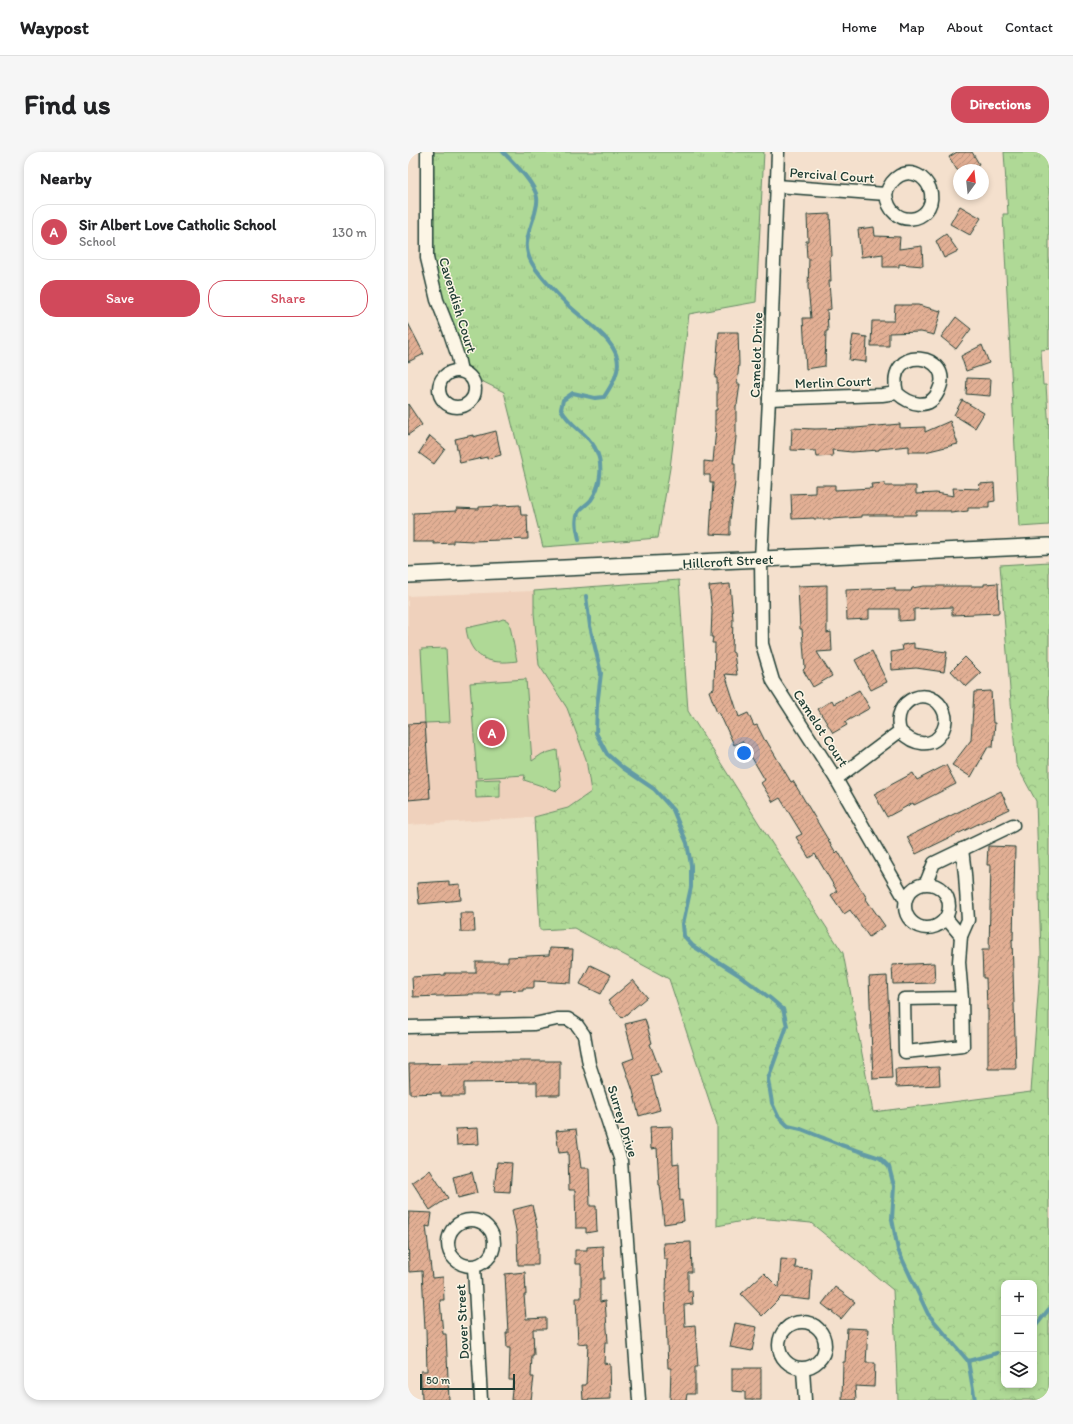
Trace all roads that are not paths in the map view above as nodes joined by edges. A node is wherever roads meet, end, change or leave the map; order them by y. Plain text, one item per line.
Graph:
1 (428, 152) edge
2 (778, 152) edge
3 (777, 186) junction
4 (886, 194) dead end
5 (461, 371) dead end
6 (898, 393) dead end
7 (769, 399) junction
8 (1049, 546) edge
9 (761, 559) junction
10 (408, 575) edge
11 (900, 731) dead end
12 (836, 779) junction
13 (1013, 825) dead end
14 (962, 849) junction
15 (926, 883) junction
16 (905, 899) junction
17 (946, 918) junction
18 (961, 936) junction
19 (962, 998) junction
20 (408, 1027) edge
21 (474, 1267) dead end
22 (803, 1370) dead end
23 (481, 1400) edge
24 (639, 1400) edge
25 (805, 1400) edge

1 - 5 street, Cavendish Court
2 - 3 street, Camelot Drive
3 - 4 street, Percival Court
3 - 7 street, Camelot Drive
6 - 7 street, Merlin Court
7 - 9 street, Camelot Drive
8 - 9 street, Hillcroft Street
9 - 10 street, Hillcroft Street
9 - 12 street, Camelot Court
11 - 12 street
12 - 16 street, Camelot Court
13 - 14 street
14 - 15 street
14 - 18 street
15 - 16 street
15 - 17 street
16 - 17 street
17 - 18 street
18 - 19 street
19 - 19 street
20 - 24 street, Surrey Drive
21 - 23 street, Dover Street
22 - 25 street

